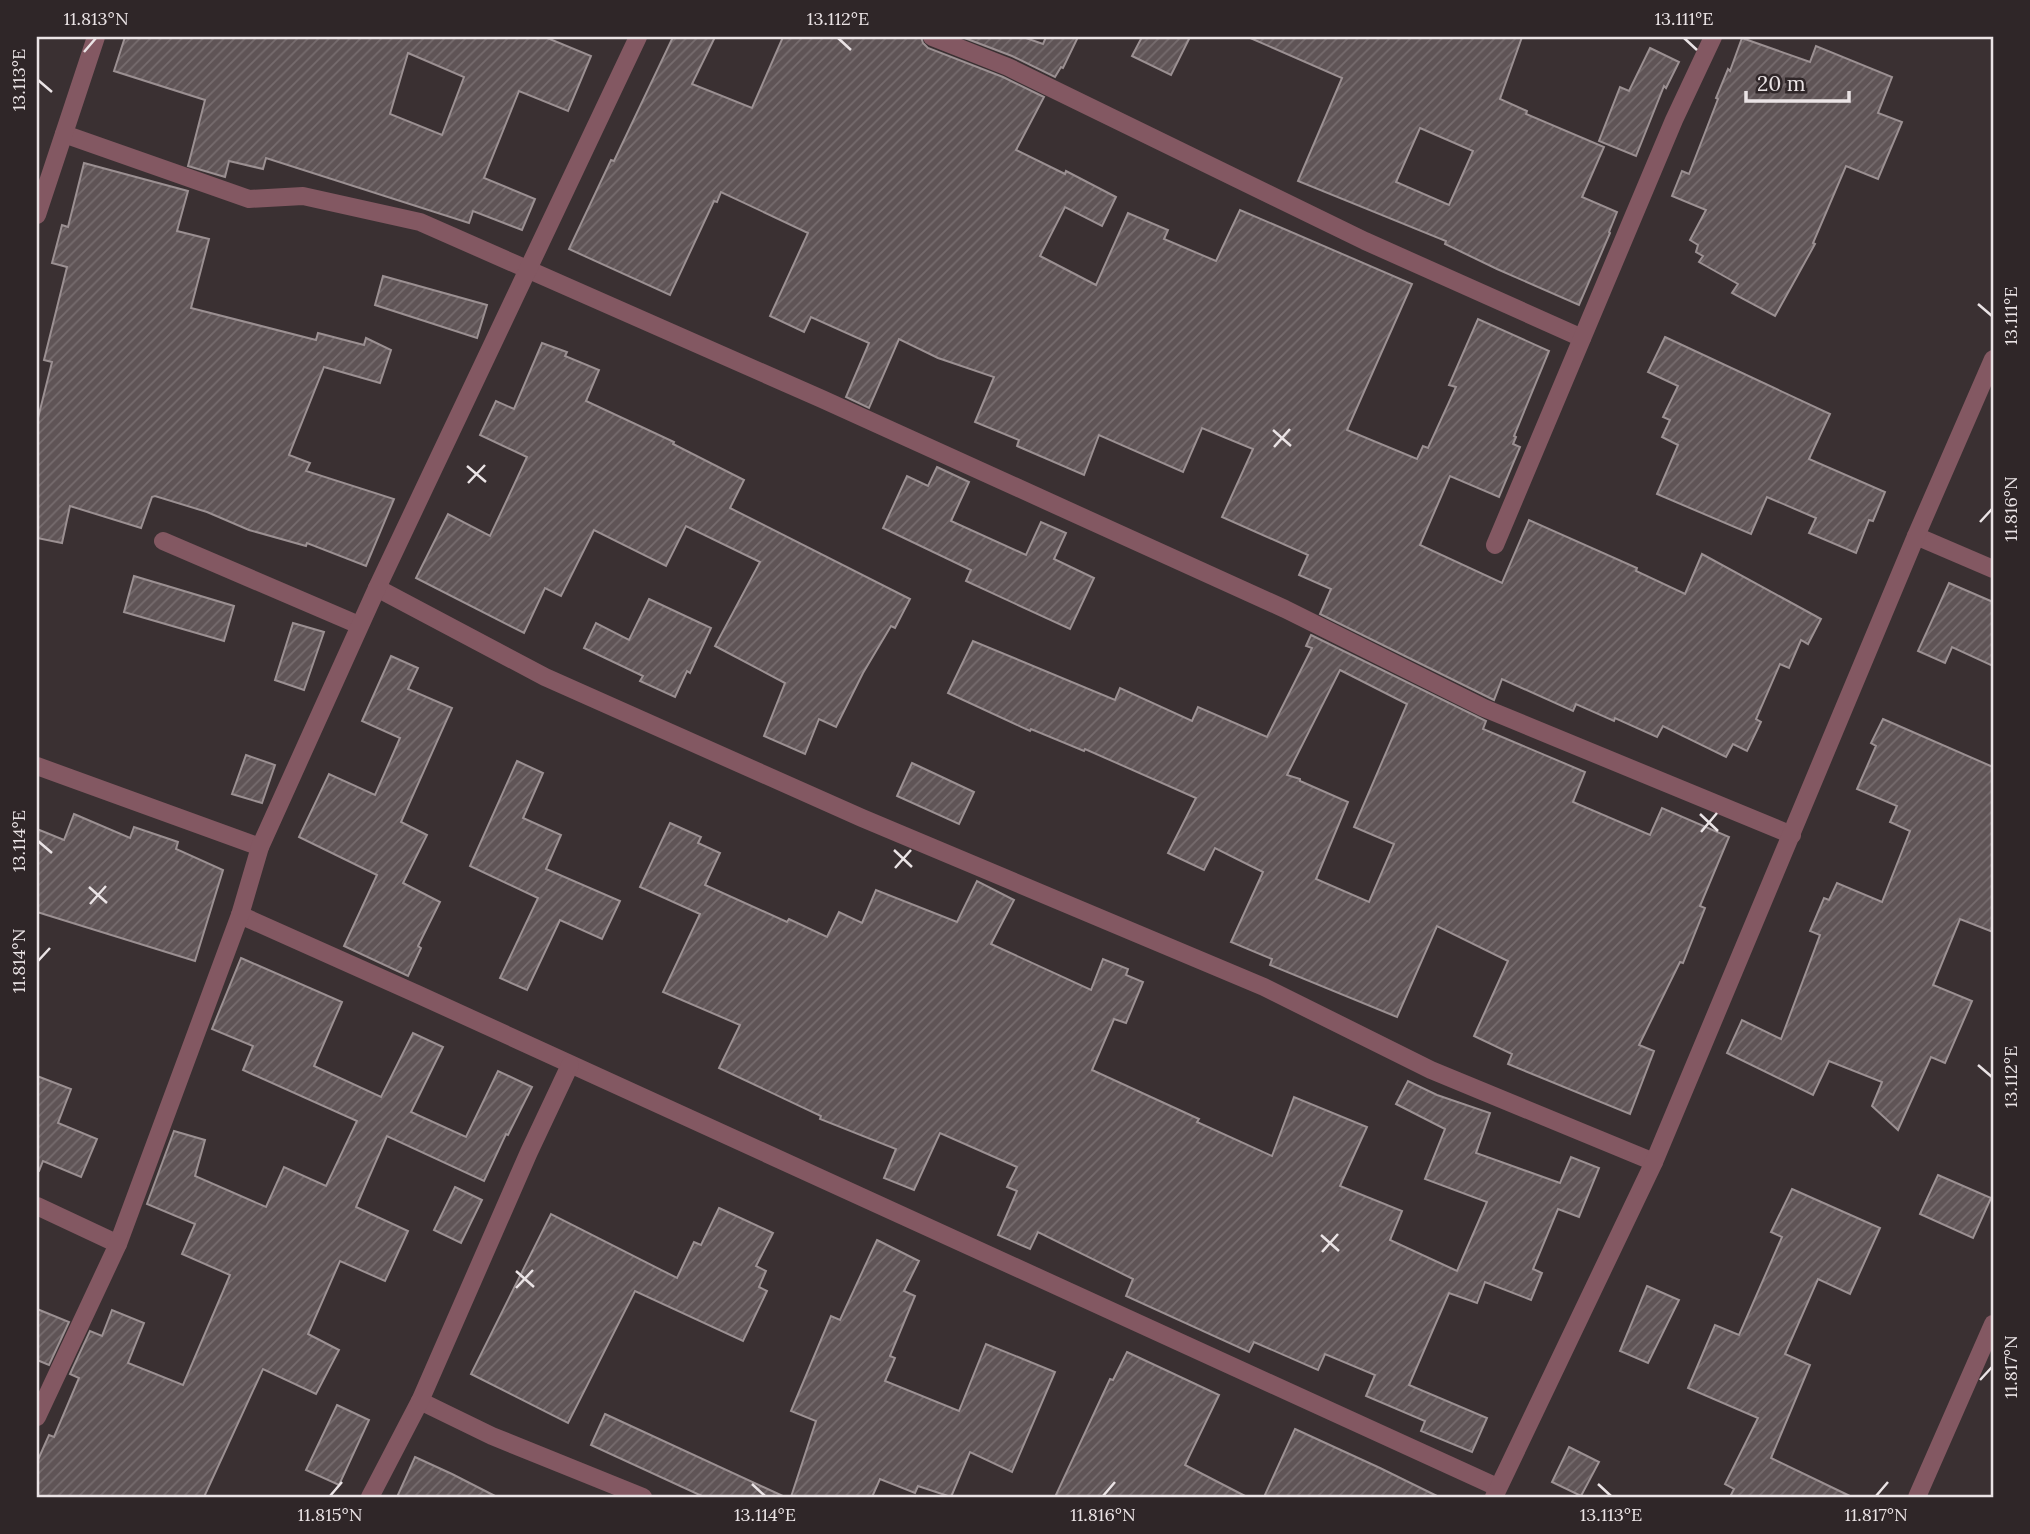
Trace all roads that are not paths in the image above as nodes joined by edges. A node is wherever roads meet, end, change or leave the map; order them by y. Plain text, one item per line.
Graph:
1 (96, 37) edge
2 (638, 37) edge
3 (932, 37) edge
4 (1713, 37) edge
5 (64, 134) junction
6 (37, 215) edge
7 (529, 271) junction
8 (1582, 338) junction
9 (1993, 359) edge
10 (1916, 536) junction
11 (163, 541) dead end
12 (1495, 545) dead end
13 (1993, 569) edge
14 (377, 588) junction
15 (359, 625) junction
16 (37, 766) edge
17 (1792, 835) junction
18 (261, 847) junction
19 (240, 915) junction
20 (570, 1065) junction
21 (1654, 1161) junction
22 (37, 1206) edge
23 (118, 1244) junction
24 (1993, 1324) edge
25 (420, 1401) junction
26 (37, 1417) edge
27 (1496, 1492) edge
28 (370, 1497) edge
29 (643, 1497) edge
30 (1917, 1497) edge

1 - 5 street
2 - 7 street
3 - 8 street
4 - 8 street
5 - 6 street
5 - 7 street
7 - 14 street
7 - 17 street
8 - 12 street
9 - 10 street
10 - 13 street
10 - 17 street
11 - 15 street
14 - 15 street
14 - 21 street
15 - 18 street
16 - 18 street
17 - 21 street
18 - 19 street
19 - 20 street
19 - 23 street
20 - 25 street
20 - 27 street
21 - 27 street
22 - 23 street
23 - 26 street
24 - 30 street
25 - 28 street
25 - 29 street

